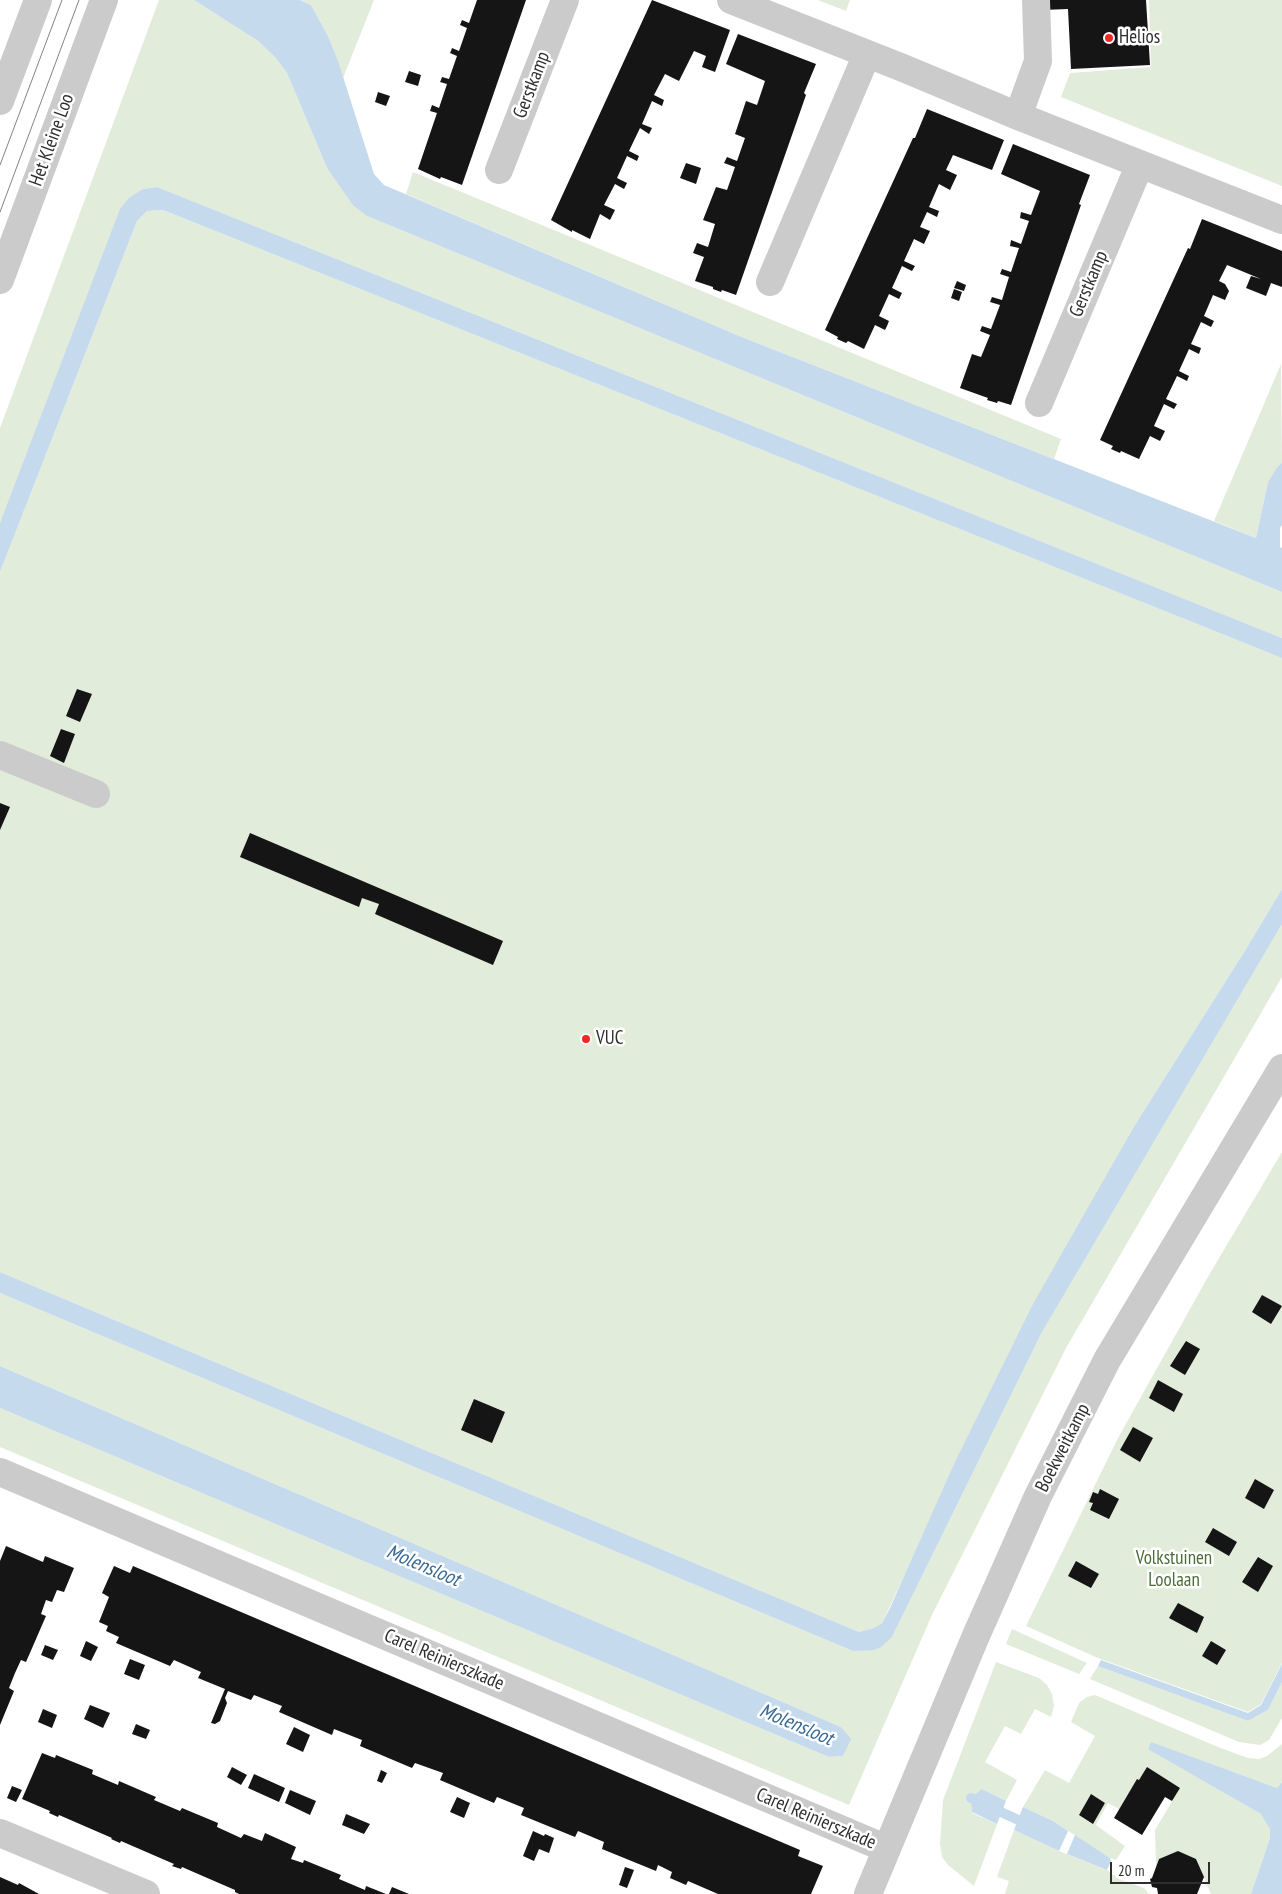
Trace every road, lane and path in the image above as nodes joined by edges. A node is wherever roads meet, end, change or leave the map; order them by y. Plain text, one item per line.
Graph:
1 (38, 0) edge
2 (104, 0) edge
3 (565, 0) edge
4 (731, 0) edge
5 (1036, 0) edge
6 (868, 54) junction
7 (0, 102) edge
8 (1018, 116) junction
9 (1140, 164) junction
10 (499, 170) dead end
11 (1282, 220) edge
12 (0, 280) edge
13 (770, 282) dead end
14 (1039, 403) dead end
15 (0, 755) edge
16 (96, 794) dead end
17 (1282, 1068) edge
18 (0, 1472) edge
19 (0, 1833) edge
20 (887, 1849) junction
21 (146, 1894) edge
22 (868, 1894) edge

1 - 7 street
2 - 12 street, Het Kleine Loo
3 - 10 street, Gerstkamp
4 - 6 street
5 - 8 street
6 - 8 street
6 - 13 street
8 - 9 street
9 - 11 street
9 - 14 street, Gerstkamp
15 - 16 street
17 - 20 street, Boekweitkamp
18 - 20 street, Carel Reinierszkade
19 - 21 street
20 - 22 street, Boekweitkamp

